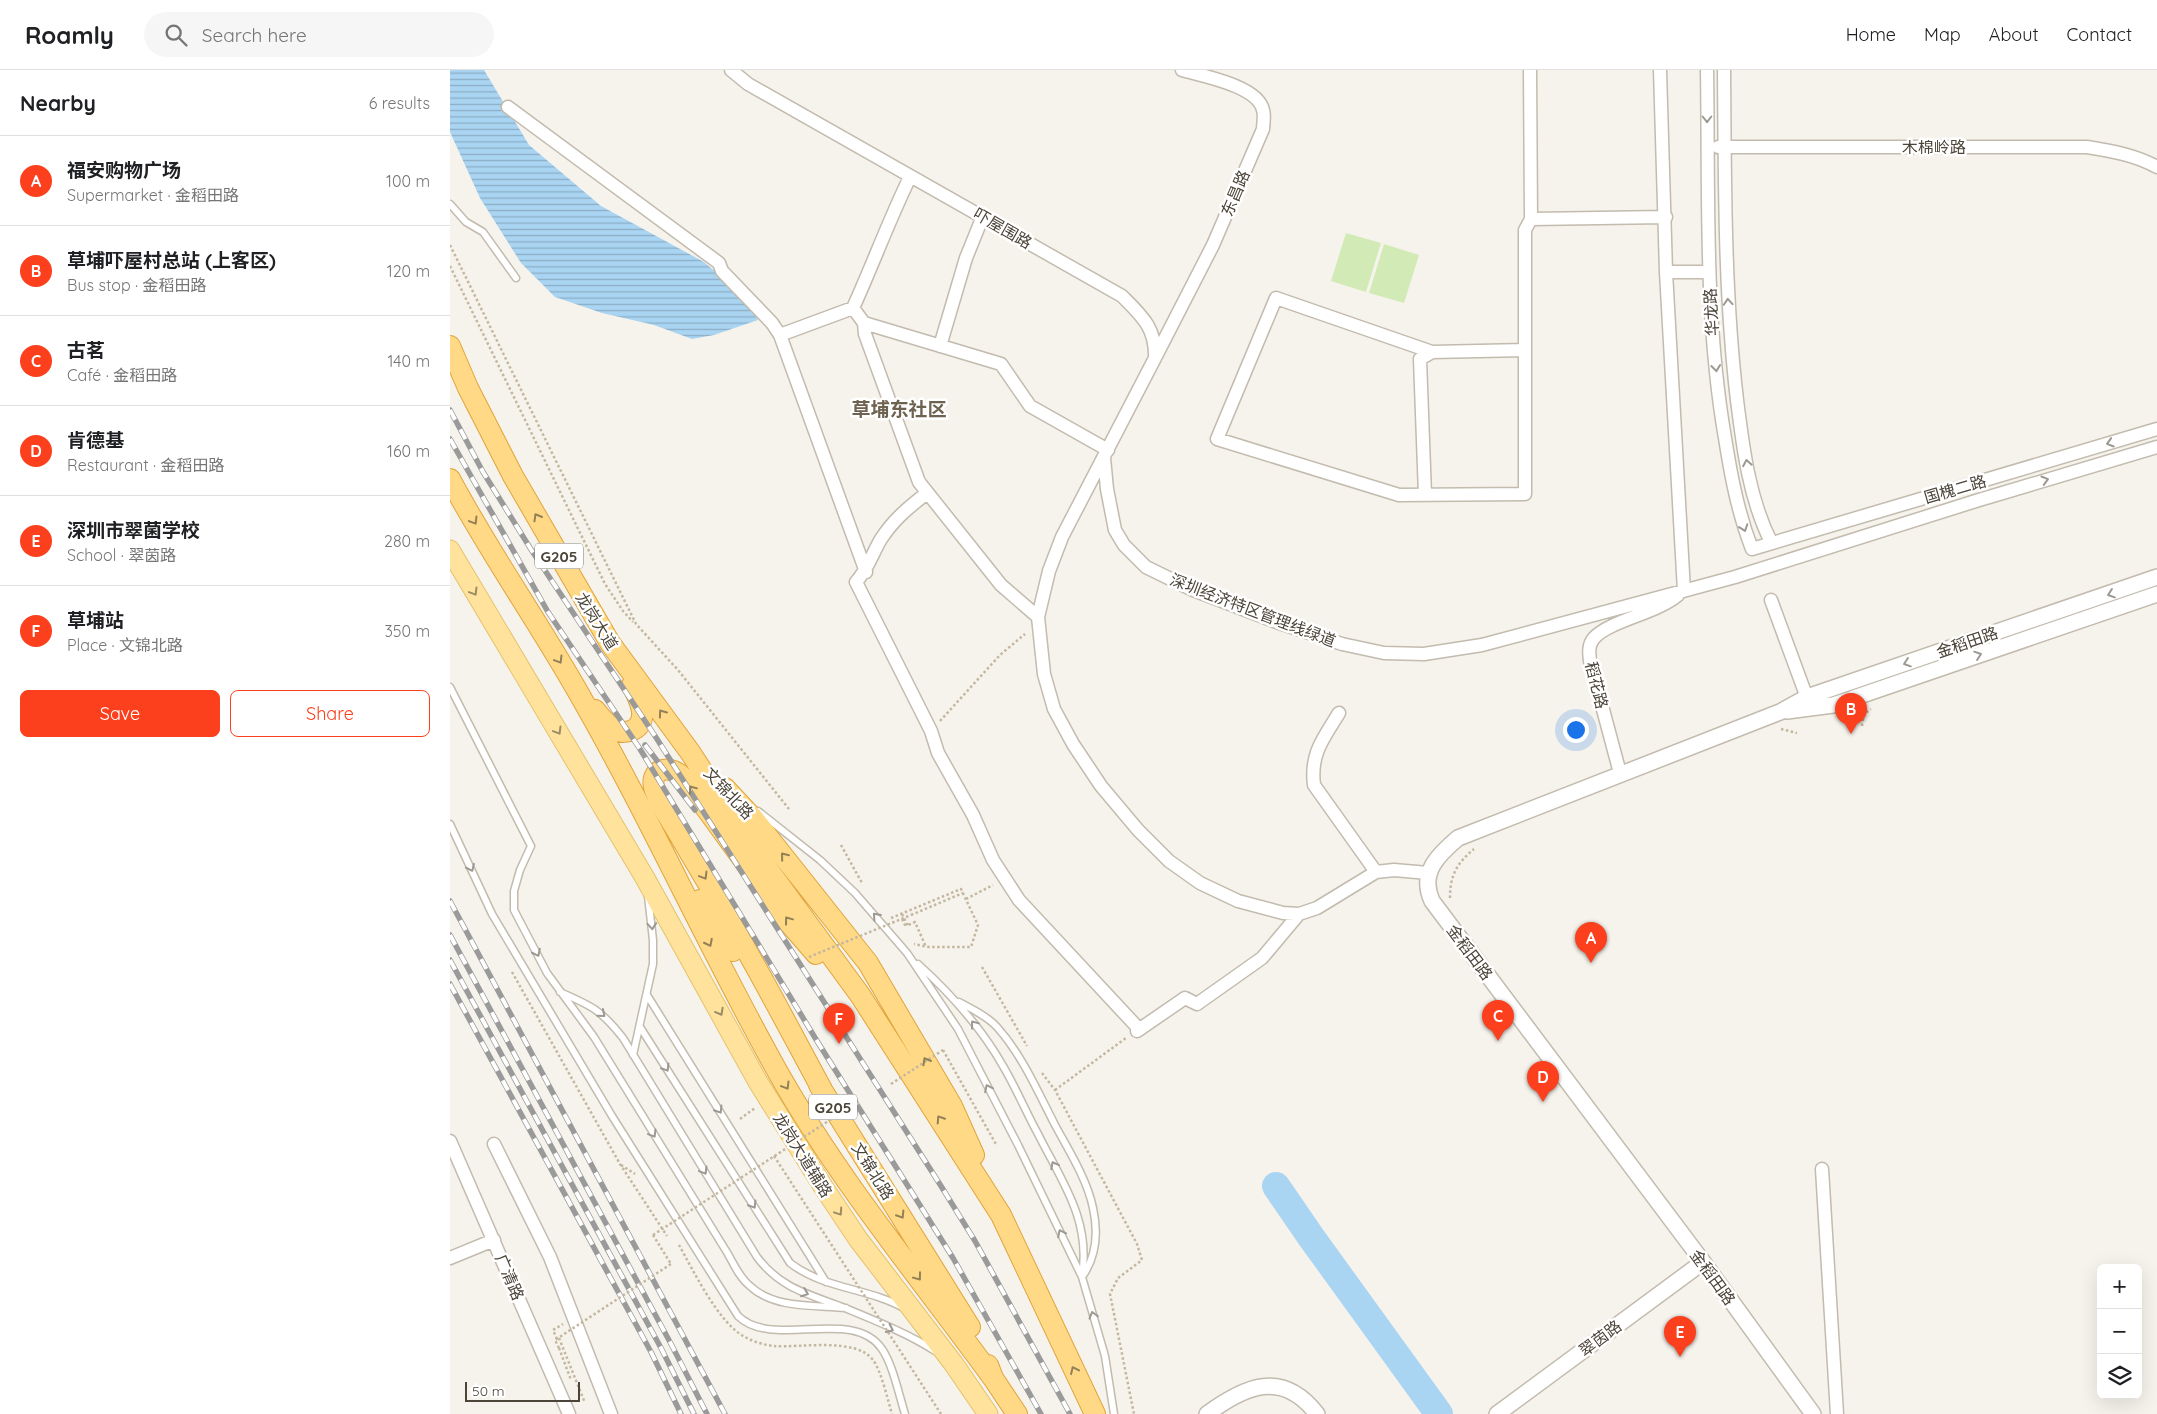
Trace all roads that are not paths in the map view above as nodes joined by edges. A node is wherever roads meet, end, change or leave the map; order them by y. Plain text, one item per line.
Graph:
1 (732, 70) edge
2 (1182, 70) edge
3 (1530, 70) edge
4 (1660, 70) edge
5 (1707, 70) edge
6 (1724, 70) edge
7 (508, 107) dead end
8 (1708, 147) junction
9 (1725, 147) junction
10 (2157, 167) edge
11 (910, 177) junction
12 (450, 204) edge
13 (983, 216) junction
14 (1666, 217) junction
15 (1531, 219) junction
16 (1666, 272) junction
17 (1709, 272) junction
18 (516, 278) dead end
19 (853, 308) junction
20 (864, 322) junction
21 (780, 335) junction
22 (450, 346) edge
23 (940, 346) junction
24 (1525, 350) junction
25 (1432, 352) junction
26 (1155, 358) junction
27 (2157, 429) edge
28 (2157, 447) edge
29 (1106, 454) junction
30 (1993, 478) junction
31 (450, 479) edge
32 (927, 493) junction
33 (1998, 494) junction
34 (1425, 495) junction
35 (1772, 542) junction
36 (1752, 549) joint
37 (450, 550) edge
38 (866, 572) junction
39 (2157, 577) edge
40 (1684, 590) junction
41 (2157, 594) edge
42 (1771, 600) dead end
43 (1038, 620) junction
44 (610, 643) junction
45 (450, 687) edge
46 (578, 692) junction
47 (1809, 703) junction
48 (1339, 713) dead end
49 (690, 752) junction
50 (713, 772) dead end
51 (1620, 773) junction
52 (720, 778) dead end
53 (639, 806) junction
54 (450, 824) edge
55 (756, 854) joint
56 (1376, 872) junction
57 (1428, 873) junction
58 (645, 878) junction
59 (1299, 914) junction
60 (907, 953) junction
61 (559, 992) junction
62 (647, 995) junction
63 (956, 1000) junction
64 (640, 1027) junction
65 (887, 1038) junction
66 (633, 1055) junction
67 (825, 1095) junction
68 (450, 1141) edge
69 (494, 1144) dead end
70 (1822, 1169) dead end
71 (1001, 1215) junction
72 (494, 1240) junction
73 (450, 1258) edge
74 (1702, 1262) junction
75 (1082, 1277) junction
76 (826, 1282) junction
77 (846, 1308) junction
78 (922, 1322) junction
79 (953, 1363) junction
80 (993, 1378) junction
81 (981, 1409) edge
82 (1502, 1410) edge
83 (569, 1414) edge
84 (611, 1414) edge
85 (906, 1414) edge
86 (1016, 1414) edge
87 (1095, 1414) edge
88 (1114, 1414) edge
89 (1207, 1414) edge
90 (1317, 1414) edge
91 (1813, 1414) edge
92 (1837, 1414) edge

1 - 11 street, 吓屋围路
2 - 26 street, 东昌路
3 - 15 street
4 - 14 street
5 -> 8 street, 华龙路
6 - 9 street, 华龙路
7 - 21 street
8 - 9 street, 木棉岭路
8 - 17 street, 华龙路
9 - 10 street, 木棉岭路
35 -> 9 street, 华龙路
11 - 13 street, 吓屋围路
11 - 19 street
12 - 18 lane
13 - 23 street
13 - 26 street, 吓屋围路
14 - 15 street
14 - 16 street
15 - 24 street
16 - 17 street
16 - 40 street
17 -> 36 street, 华龙路
19 - 20 street
19 - 21 street
20 - 23 street
20 - 32 street
21 - 38 street
44 -> 22 highway, 龙岗大道 / G205
23 - 29 street
24 - 25 street
24 - 34 street
25 - 34 street
25 - 34 street
26 - 29 street
27 -> 30 street, 国槐二路
33 -> 28 street, 国槐二路
29 - 40 street, 深圳经济特区管理线绿道
29 - 43 street
30 - 33 street
30 - 35 street, 国槐二路
31 -> 46 highway, G205
32 - 38 street
32 - 43 street
33 - 40 street, 国槐二路
35 - 36 street, 国槐二路
37 -> 58 main road
38 - 59 street
39 -> 47 street, 金稻田路
40 - 51 street, 稻花路
47 -> 41 street, 金稻田路
42 - 47 street
43 - 59 street
44 - 46 highway
49 -> 44 highway, 龙岗大道 / G205
45 -> 61 lane
46 - 53 highway, G205
47 - 51 street, 金稻田路
48 - 56 street
49 - 50 lane
49 - 55 highway, 龙岗大道 / G205
71 -> 49 highway, 文锦北路
51 - 57 street, 金稻田路
60 -> 52 lane
53 - 67 highway, 文锦北路 / G205
53 -> 80 highway
54 -> 85 lane
55 - 65 highway, 文锦北路 / G205
56 - 57 street
56 - 59 street
57 - 74 street, 金稻田路
58 -> 62 lane
58 -> 78 main road, 龙岗大道辅路
60 - 63 lane
75 -> 60 lane
61 -> 66 lane
61 -> 77 lane
62 - 64 lane
62 -> 76 lane
75 -> 63 lane
63 - 75 lane
64 - 66 lane
64 -> 76 lane
65 -> 67 highway
71 -> 65 highway, 文锦北路 / G205
66 -> 77 lane
67 -> 80 highway, 文锦北路 / G205
68 - 72 street, 广清路
69 - 84 street
70 - 92 street
87 -> 71 highway, 文锦北路 / G205
72 - 73 street
72 - 83 street, 广清路
74 - 82 street, 翠茵路
74 - 91 street, 金稻田路
88 -> 75 lane
76 - 78 lane
77 -> 79 lane
78 - 79 main road, 龙岗大道辅路
79 - 81 main road, 龙岗大道辅路
80 - 86 highway, 文锦北路 / G205
89 - 90 street

